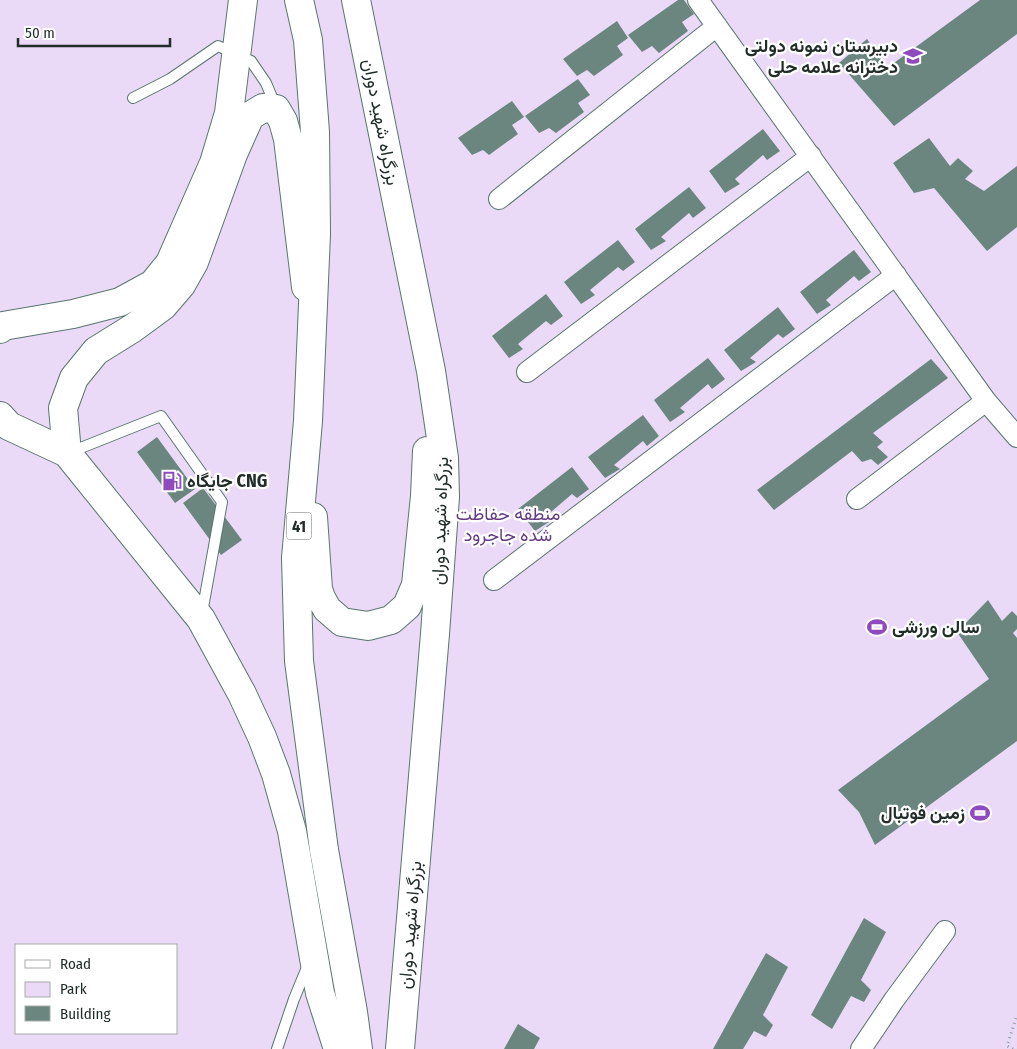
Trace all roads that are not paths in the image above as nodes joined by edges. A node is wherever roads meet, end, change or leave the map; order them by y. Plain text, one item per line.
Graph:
1 (242, 0) edge
2 (299, 0) edge
3 (356, 0) edge
4 (698, 0) edge
5 (717, 26) junction
6 (236, 54) junction
7 (133, 98) dead end
8 (276, 109) junction
9 (811, 156) junction
10 (499, 199) dead end
11 (896, 275) junction
12 (0, 329) edge
13 (311, 330) junction
14 (431, 371) junction
15 (527, 372) dead end
16 (986, 401) junction
17 (0, 416) edge
18 (308, 421) junction
19 (1017, 437) edge
20 (67, 453) junction
21 (857, 499) dead end
22 (494, 580) dead end
23 (201, 619) junction
24 (306, 883) dead end
25 (945, 931) dead end
26 (313, 952) junction
27 (277, 1049) edge
28 (338, 1049) edge
29 (358, 1049) edge
30 (400, 1049) edge
31 (861, 1049) edge

1 - 6 main road
2 - 13 main road, 41
3 - 14 main road, بزرگراه شهید دوران
4 - 5 street
5 - 9 street
5 - 10 street
6 - 7 lane
6 - 8 lane
6 - 12 main road
8 - 13 main road
8 - 20 main road
9 - 11 street
9 - 15 street
11 - 16 street
11 - 22 street
13 - 18 main road, 41
14 - 18 main road
14 - 30 main road, بزرگراه شهید دوران
16 - 19 street
16 - 21 street
17 - 20 main road
18 - 29 main road, 41
20 - 23 main road
20 - 23 lane
23 - 26 main road
24 - 26 lane
25 - 31 street
26 - 27 lane
26 - 28 main road

